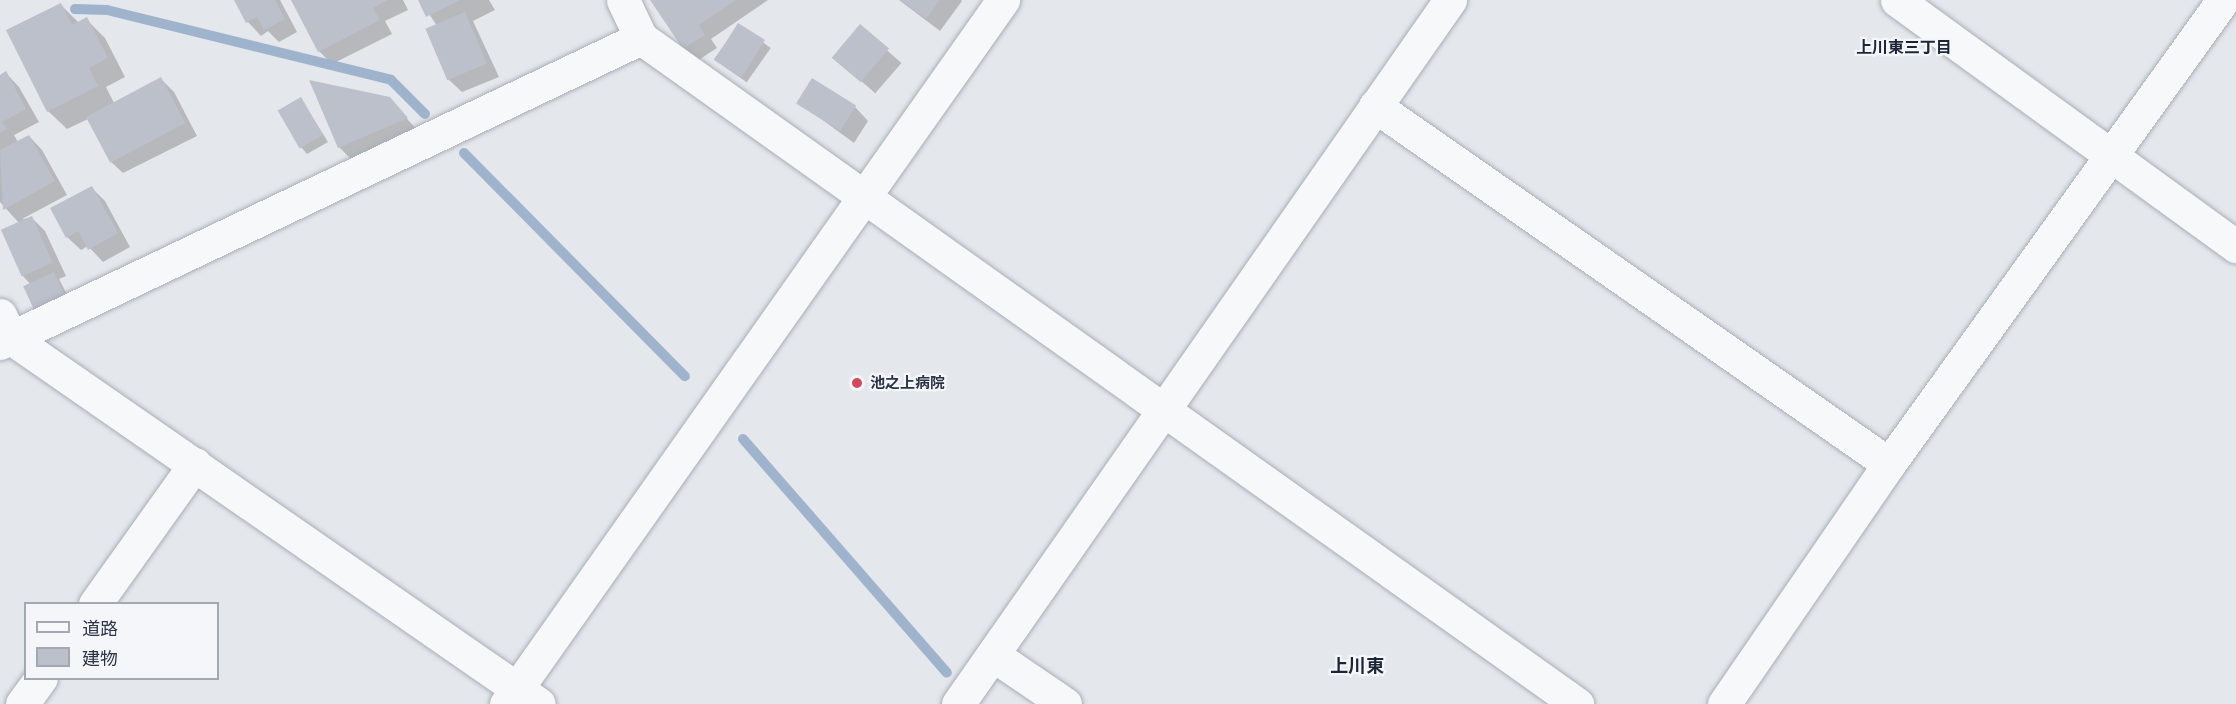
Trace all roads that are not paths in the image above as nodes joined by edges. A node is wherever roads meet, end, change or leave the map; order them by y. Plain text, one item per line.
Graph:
1 (623, 0) edge
2 (1003, 0) edge
3 (1450, 0) edge
4 (1897, 0) edge
5 (2223, 0) edge
6 (641, 38) junction
7 (1375, 106) junction
8 (2112, 157) junction
9 (864, 194) junction
10 (2236, 246) edge
11 (4, 332) edge
12 (1162, 408) junction
13 (1889, 464) junction
14 (195, 465) junction
15 (96, 602) edge
16 (993, 655) junction
17 (40, 680) edge
18 (521, 699) edge
19 (22, 704) edge
20 (958, 704) edge
21 (1065, 704) edge
22 (1576, 704) edge
23 (1724, 704) edge

1 - 6 street
2 - 9 street
3 - 7 street
4 - 8 street
5 - 8 street
6 - 9 street
6 - 11 street
7 - 12 street
7 - 13 street
8 - 10 street
8 - 13 street
9 - 12 street
9 - 18 street
11 - 14 street
12 - 16 street
12 - 22 street
13 - 23 street
14 - 15 street
14 - 18 street
16 - 20 street
16 - 21 street
17 - 19 street

